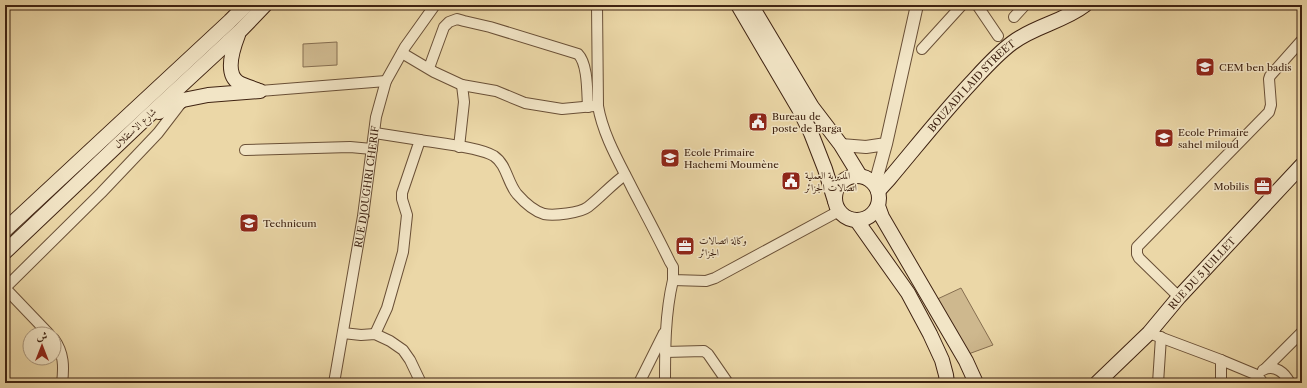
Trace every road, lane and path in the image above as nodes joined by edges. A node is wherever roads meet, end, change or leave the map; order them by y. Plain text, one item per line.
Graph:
1 (246, 5) edge
2 (265, 5) edge
3 (434, 5) edge
4 (597, 5) edge
5 (738, 5) edge
6 (751, 5) edge
7 (917, 5) edge
8 (962, 5) edge
9 (977, 5) edge
10 (1025, 5) edge
11 (1085, 5) edge
12 (1014, 17) dead end
13 (239, 32) junction
14 (998, 36) dead end
15 (1302, 40) edge
16 (922, 49) dead end
17 (402, 53) junction
18 (429, 68) junction
19 (386, 81) junction
20 (462, 85) junction
21 (260, 91) junction
22 (183, 100) junction
23 (598, 106) junction
24 (588, 107) junction
25 (144, 119) junction
26 (375, 133) junction
27 (420, 140) junction
28 (886, 144) junction
29 (460, 146) junction
30 (841, 146) junction
31 (372, 149) junction
32 (245, 150) dead end
33 (1302, 165) edge
34 (626, 175) junction
35 (860, 176) junction
36 (876, 188) junction
37 (837, 206) junction
38 (878, 206) junction
39 (857, 220) junction
40 (5, 230) edge
41 (5, 252) edge
42 (673, 280) junction
43 (5, 288) edge
44 (1179, 296) junction
45 (41, 326) edge
46 (665, 331) junction
47 (1302, 332) edge
48 (343, 333) junction
49 (375, 334) junction
50 (1155, 335) junction
51 (665, 352) junction
52 (62, 356) edge
53 (1221, 360) junction
54 (1266, 368) junction
55 (1260, 379) edge
56 (1100, 382) edge
57 (62, 383) edge
58 (334, 383) edge
59 (421, 383) edge
60 (639, 383) edge
61 (665, 383) edge
62 (728, 383) edge
63 (947, 383) edge
64 (976, 383) edge
65 (1158, 383) edge
66 (1221, 383) edge
67 (1290, 383) edge

1 - 40 main road, شارع الاستقلال
2 - 13 main road, شارع الاستقلال
3 - 17 street, RUE DJOUGHRI CHERIF
4 - 23 street
5 - 37 main road
6 - 30 main road
7 - 28 street
8 - 16 street
9 - 14 street
10 - 12 street
11 - 36 main road, BOUZADI LAID STREET
13 - 21 main road
13 - 25 main road, شارع الاستقلال
15 - 44 street
17 - 18 street
17 - 19 street, RUE DJOUGHRI CHERIF
18 - 20 street
18 - 24 street
19 - 21 street
19 - 26 street, RUE DJOUGHRI CHERIF
20 - 24 street
20 - 29 street
21 - 22 main road
22 - 25 main road
22 - 43 street
23 - 24 street
23 - 34 street
25 - 41 main road, شارع الاستقلال
26 - 27 street
26 - 31 street, RUE DJOUGHRI CHERIF
27 - 29 street
27 - 49 street
28 - 30 street
28 - 36 street
29 - 34 street
30 - 35 main road
31 - 32 street
31 - 48 street, RUE DJOUGHRI CHERIF
33 - 44 main road, RUE DU 5 JUILLET
34 - 42 street
35 - 36 main road
35 - 37 main road
36 - 38 main road
37 - 39 main road
37 - 42 street
38 - 39 main road
38 - 64 main road
39 - 63 main road
42 - 46 street
43 - 45 street
44 - 50 main road, RUE DU 5 JUILLET
46 - 51 street
46 - 60 street
47 - 54 street
48 - 49 street
48 - 58 street, RUE DJOUGHRI CHERIF
49 - 59 street
50 - 53 street
50 - 56 main road, RUE DU 5 JUILLET
50 - 65 street
51 - 61 street
51 - 62 street
52 - 57 street
53 - 55 street
53 - 66 street
54 - 55 street
54 - 67 street

